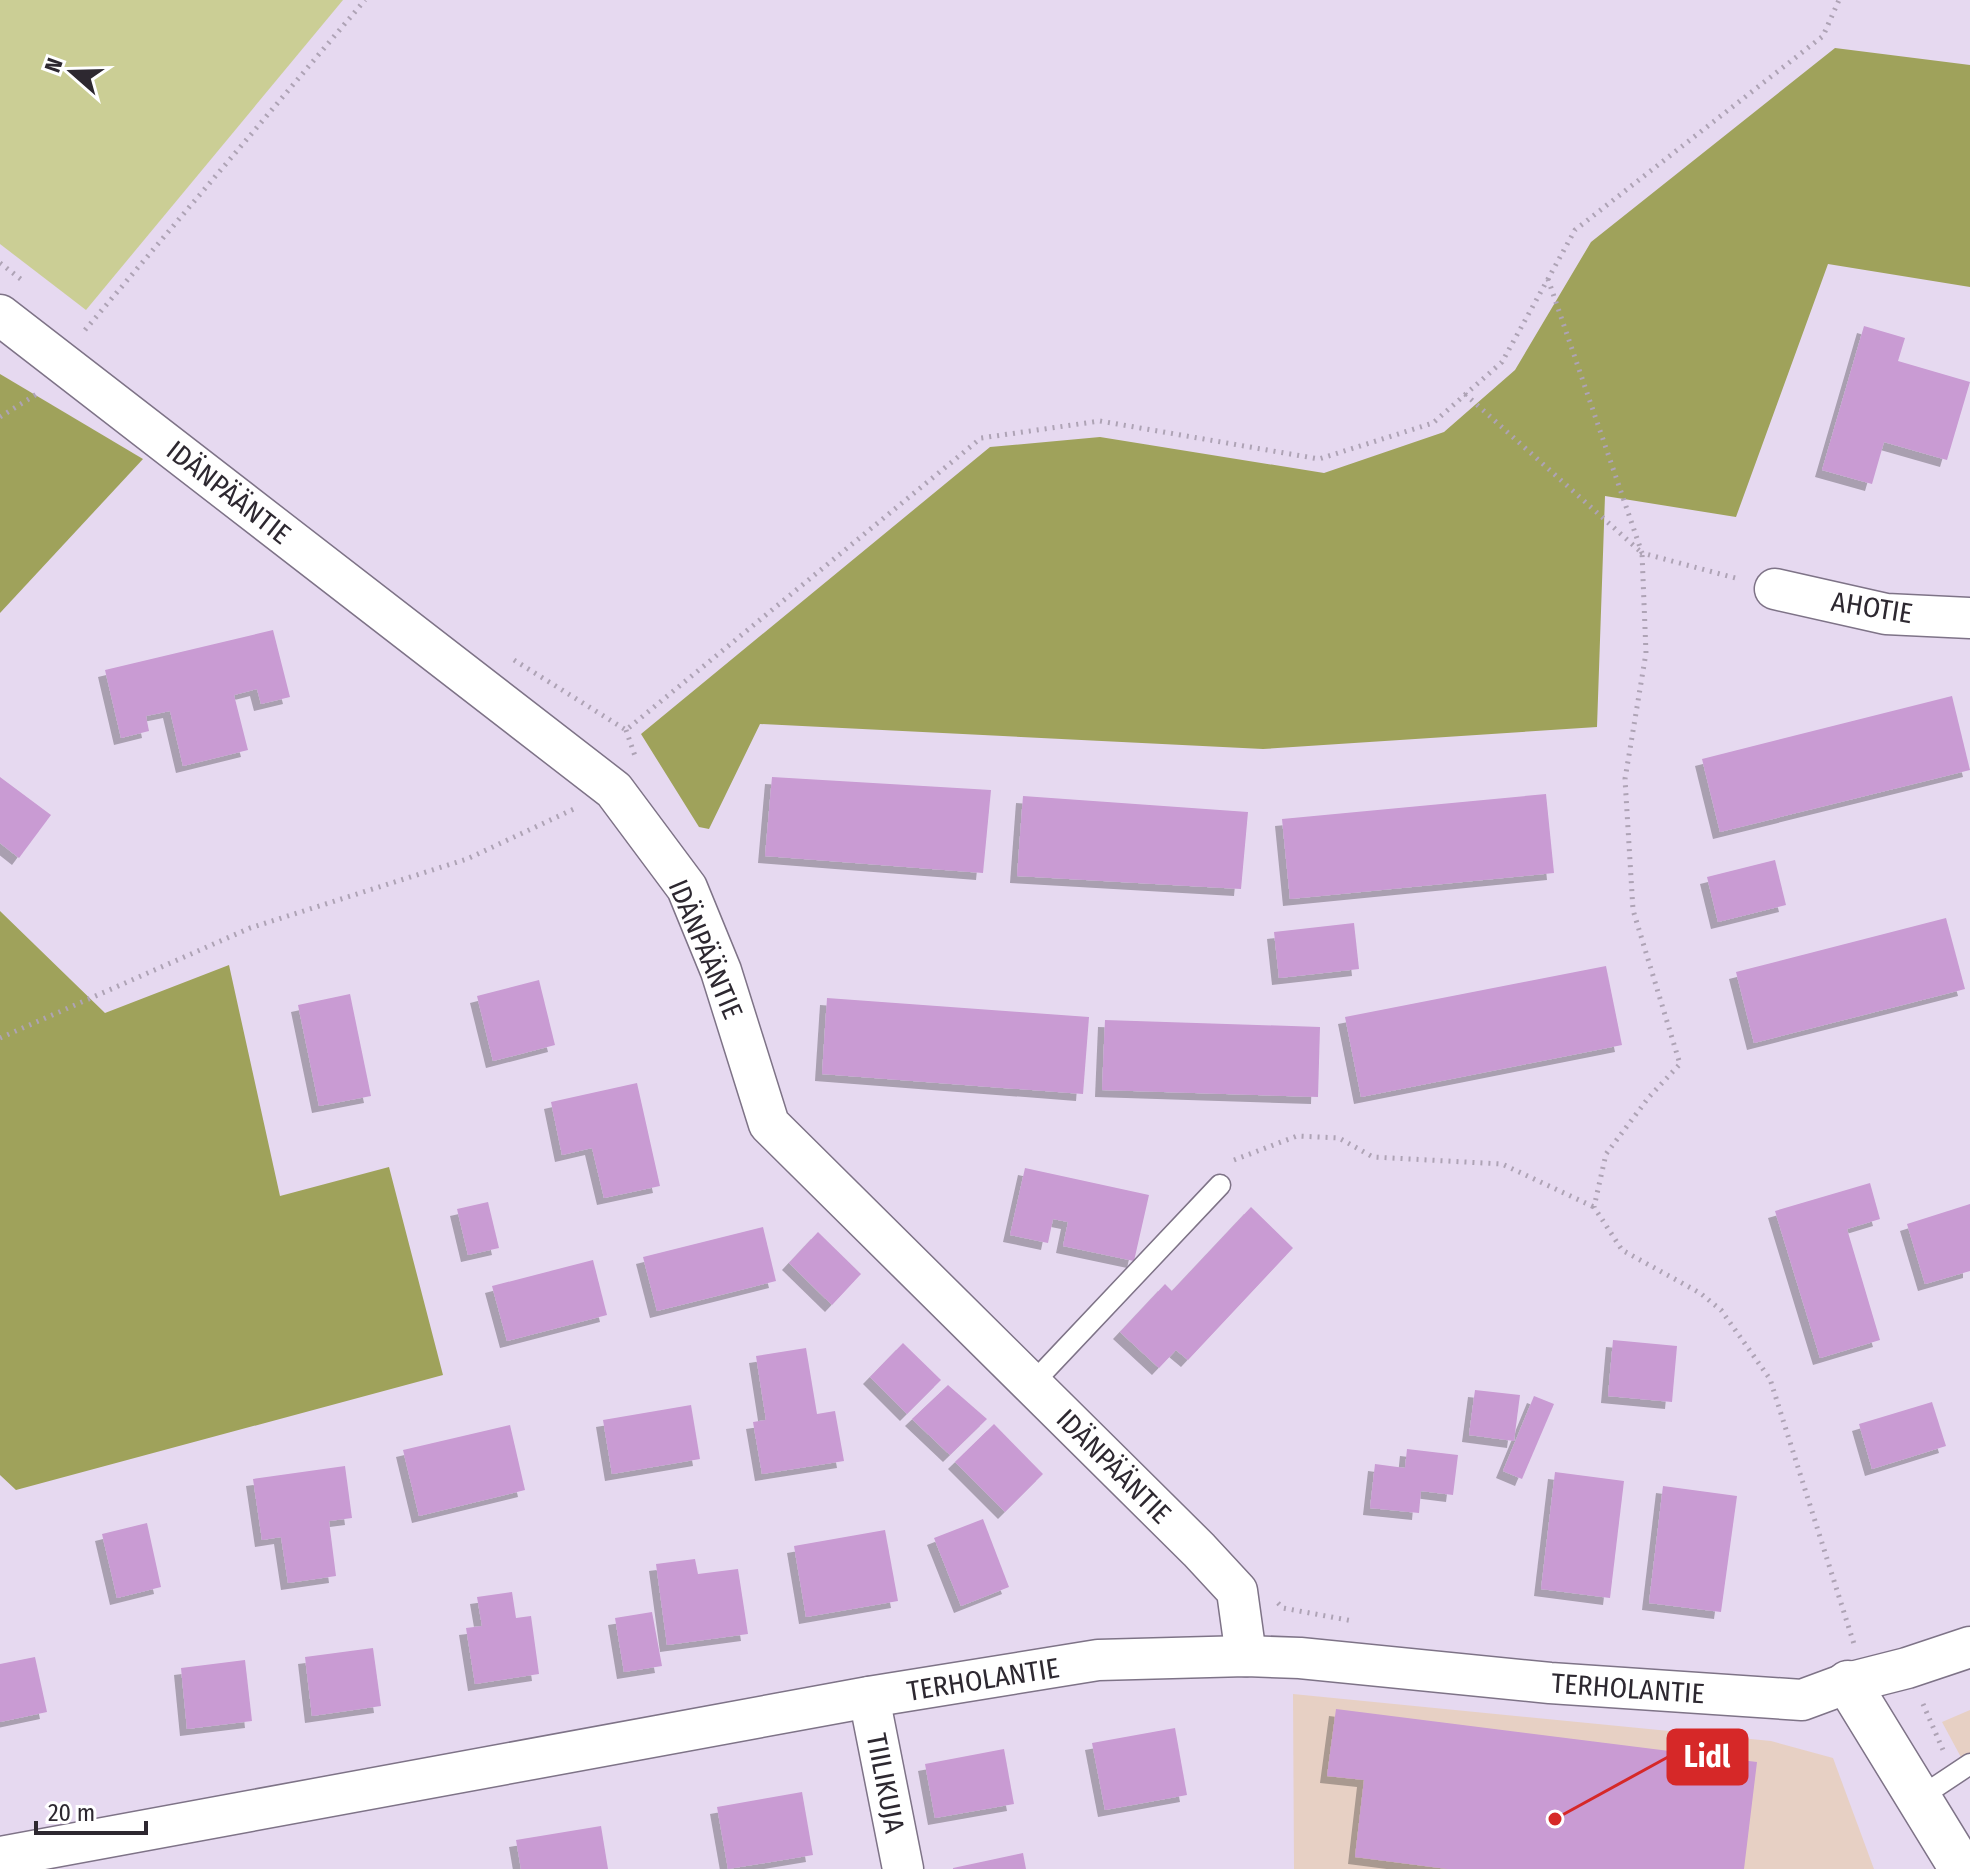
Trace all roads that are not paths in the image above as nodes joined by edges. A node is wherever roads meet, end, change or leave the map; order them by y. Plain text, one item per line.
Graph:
1 (0, 315) edge
2 (1775, 589) road end
3 (1970, 618) edge
4 (1220, 1185) road end
5 (1032, 1384) junction
6 (1970, 1647) edge
7 (1246, 1656) junction
8 (1852, 1668) junction
9 (869, 1697) junction
10 (1962, 1770) edge
11 (1919, 1798) junction
12 (0, 1857) edge
13 (903, 1869) edge
14 (1962, 1869) edge

1 - 5 street, IDÄNPÄÄNTIE
2 - 3 street, AHOTIE
4 - 5 lane
5 - 7 street, IDÄNPÄÄNTIE
6 - 8 street, TERHOLANTIE
7 - 8 street, TERHOLANTIE
7 - 9 street, TERHOLANTIE
8 - 11 street
9 - 12 street, TERHOLANTIE
9 - 13 street, TIILIKUJA
10 - 11 lane
11 - 14 street

